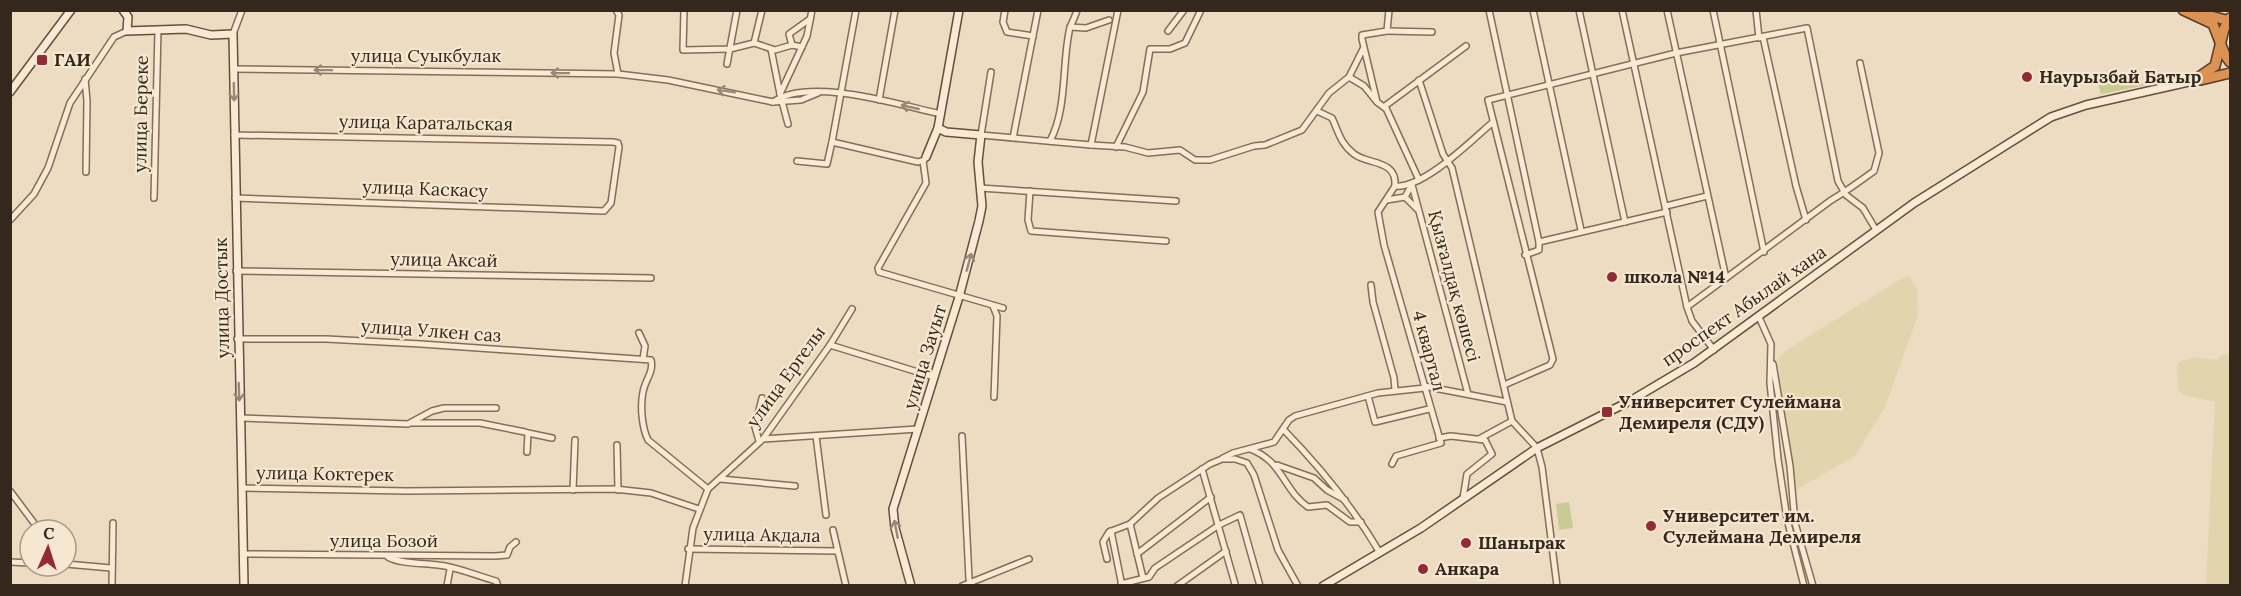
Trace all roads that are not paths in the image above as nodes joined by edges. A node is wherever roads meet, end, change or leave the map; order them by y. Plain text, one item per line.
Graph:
1 (71, 10) edge
2 (123, 10) edge
3 (242, 10) edge
4 (684, 10) edge
5 (737, 10) edge
6 (762, 10) edge
7 (812, 10) edge
8 (856, 10) edge
9 (895, 10) edge
10 (959, 10) edge
11 (1005, 10) edge
12 (1038, 10) edge
13 (1077, 10) edge
14 (1118, 10) edge
15 (1184, 10) edge
16 (1202, 10) edge
17 (1389, 10) edge
18 (1489, 10) edge
19 (1533, 10) edge
20 (1578, 10) edge
21 (1622, 10) edge
22 (1667, 10) edge
23 (1713, 10) edge
24 (1756, 10) edge
25 (2183, 10) edge
26 (2189, 10) edge
27 (618, 13) edge
28 (810, 20) junction
29 (1109, 20) dead end
30 (2230, 20) edge
31 (1070, 27) junction
32 (158, 30) junction
33 (127, 31) junction
34 (1168, 31) dead end
35 (1387, 31) junction
36 (1432, 32) dead end
37 (233, 34) junction
38 (1033, 36) junction
39 (1761, 37) junction
40 (2221, 42) junction
41 (754, 43) junction
42 (792, 45) junction
43 (1721, 45) junction
44 (1466, 46) dead end
45 (802, 47) junction
46 (730, 48) junction
47 (1363, 48) junction
48 (771, 49) junction
49 (1676, 53) junction
50 (2230, 62) edge
51 (1860, 63) dead end
52 (727, 64) dead end
53 (1635, 65) junction
54 (233, 69) junction
55 (991, 72) dead end
56 (2230, 73) edge
57 (618, 74) junction
58 (1592, 76) junction
59 (1349, 77) junction
60 (85, 79) junction
61 (1419, 80) junction
62 (2193, 81) junction
63 (1549, 85) junction
64 (10, 92) edge
65 (841, 92) junction
66 (1507, 94) junction
67 (782, 98) junction
68 (879, 100) junction
69 (1377, 102) junction
70 (1385, 108) junction
71 (1317, 111) junction
72 (940, 114) junction
73 (1494, 122) junction
74 (788, 124) dead end
75 (938, 128) junction
76 (234, 135) junction
77 (981, 135) junction
78 (1014, 138) junction
79 (1050, 141) junction
80 (832, 142) junction
81 (1091, 145) junction
82 (1116, 147) junction
83 (925, 159) junction
84 (1448, 160) junction
85 (797, 161) dead end
86 (86, 172) dead end
87 (1419, 180) junction
88 (1412, 185) junction
89 (1395, 186) junction
90 (980, 188) junction
91 (1030, 191) junction
92 (1846, 195) junction
93 (1707, 196) junction
94 (1405, 197) junction
95 (154, 198) dead end
96 (235, 198) junction
97 (1388, 200) junction
98 (1176, 201) dead end
99 (611, 203) joint
100 (1417, 209) junction
101 (1667, 209) junction
102 (10, 220) edge
103 (1806, 220) junction
104 (1625, 222) junction
105 (1581, 230) junction
106 (1876, 230) junction
107 (1166, 241) dead end
108 (1539, 242) junction
109 (1764, 252) junction
110 (1525, 255) junction
111 (236, 271) junction
112 (651, 278) dead end
113 (1726, 278) junction
114 (1371, 285) dead end
115 (959, 297) junction
116 (993, 306) junction
117 (1687, 307) junction
118 (1003, 308) dead end
119 (852, 309) dead end
120 (1759, 318) junction
121 (639, 333) dead end
122 (237, 339) junction
123 (830, 345) junction
124 (1714, 350) junction
125 (643, 359) junction
126 (1772, 361) junction
127 (934, 377) junction
128 (1504, 385) junction
129 (1424, 387) junction
130 (1395, 390) junction
131 (1468, 394) junction
132 (1368, 396) junction
133 (994, 397) dead end
134 (762, 398) dead end
135 (1507, 402) junction
136 (496, 408) dead end
137 (1429, 409) junction
138 (240, 418) junction
139 (1512, 421) junction
140 (412, 423) junction
141 (918, 429) junction
142 (1283, 429) junction
143 (528, 433) junction
144 (816, 436) junction
145 (962, 436) dead end
146 (552, 438) dead end
147 (1439, 438) junction
148 (1484, 438) junction
149 (575, 440) dead end
150 (761, 440) junction
151 (616, 445) dead end
152 (1248, 448) junction
153 (1537, 448) junction
154 (527, 452) dead end
155 (1222, 459) junction
156 (1313, 463) junction
157 (1275, 464) junction
158 (1392, 464) dead end
159 (1202, 469) junction
160 (720, 479) junction
161 (1319, 481) junction
162 (795, 486) dead end
163 (242, 488) junction
164 (708, 489) junction
165 (573, 490) junction
166 (618, 490) junction
167 (10, 492) edge
168 (1211, 497) junction
169 (1463, 498) junction
170 (1345, 500) junction
171 (699, 508) junction
172 (826, 515) dead end
173 (30, 518) edge
174 (1361, 522) junction
175 (114, 523) dead end
176 (1130, 524) junction
177 (1219, 525) junction
178 (833, 530) dead end
179 (1111, 531) junction
180 (516, 542) dead end
181 (688, 549) junction
182 (836, 551) junction
183 (1226, 551) junction
184 (1380, 553) junction
185 (244, 554) junction
186 (1137, 554) junction
187 (388, 556) junction
188 (1029, 559) dead end
189 (1107, 559) dead end
190 (78, 565) edge
191 (111, 568) junction
192 (1799, 568) junction
193 (450, 569) junction
194 (1146, 578) junction
195 (971, 584) edge
196 (1234, 584) dead end
197 (112, 585) edge
198 (244, 585) edge
199 (447, 585) edge
200 (498, 585) edge
201 (685, 585) edge
202 (846, 585) edge
203 (911, 585) edge
204 (962, 585) edge
205 (1121, 585) edge
206 (1151, 585) edge
207 (1178, 585) edge
208 (1260, 585) edge
209 (1298, 585) edge
210 (1323, 585) edge
211 (1557, 585) edge
212 (1803, 585) edge
213 (1813, 585) edge

1 - 64 street
2 - 33 street
3 - 37 street, улица Достык
4 - 46 street
5 - 46 street
6 - 41 street
7 - 28 street
8 - 65 street
9 - 68 street
10 - 72 street
11 - 38 street
12 - 38 street
13 - 31 street
14 - 81 street
15 - 34 street
16 - 82 street
17 - 35 street
18 - 66 street
19 - 63 street
20 - 58 street
21 - 53 street
22 - 49 street
23 - 43 street
24 - 39 street
25 - 40 highway
26 - 30 highway
27 - 57 street
28 - 42 street
28 - 45 street
29 - 31 street
30 - 40 highway
31 - 79 street
32 - 33 street
32 - 37 street
32 - 95 street, улица Береке
33 - 60 street
35 - 36 street
35 - 47 street
37 - 54 street, улица Достык
38 - 78 street
39 - 43 street
39 - 92 street
39 - 103 street
40 - 50 highway
40 - 62 highway
41 - 46 street
41 - 48 street
42 - 45 street
42 - 48 street
43 - 49 street
43 - 109 street
44 - 61 street
45 - 67 street
46 - 52 street
47 - 59 street
47 - 69 street
48 - 67 street
49 - 53 street
49 - 93 street
51 - 92 street
53 - 58 street
53 - 101 street
57 -> 54 street, улица Суыкбулак
54 -> 76 street, улица Достык
55 - 77 street
56 - 62 highway
67 -> 57 street, улица Суыкбулак
58 - 63 street
58 - 104 street
59 - 69 street
59 - 71 street
60 - 86 street
60 - 102 street
61 - 70 street
61 - 84 street
62 - 106 street, проспект Абылай хана
63 - 66 street
63 - 105 street
65 - 67 street
65 - 68 street
65 - 80 street
66 - 73 street
66 - 108 street
67 - 74 street
72 -> 68 street
69 - 70 street
70 - 87 street
71 - 82 street
71 - 89 street
72 - 75 street
73 - 84 street
73 - 110 street
75 - 77 street
75 - 83 street
76 - 96 street, улица Достык
76 - 99 street, улица Каратальская
77 - 78 street
77 - 90 street, улица Зауыт
78 - 79 street
79 - 81 street
80 - 83 street
80 - 85 street
81 - 82 street
83 - 115 street
84 - 87 street
84 - 128 street
87 - 88 street
88 - 89 street
88 - 94 street
88 - 100 street, Қызғалдақ көшесі
89 - 97 street
90 - 91 street
115 -> 90 street, улица Зауыт
91 - 98 street
91 - 107 street
92 - 103 street
92 - 106 street
93 - 101 street
93 - 113 street
94 - 97 street
94 - 100 street
96 - 99 street, улица Каскасу
96 - 111 street, улица Достык
97 - 129 street, 4 квартал
100 - 131 street, Қызғалдақ көшесі
101 - 104 street
101 - 117 street
103 - 109 street
104 - 105 street
105 - 108 street
106 - 120 street, проспект Абылай хана
108 - 110 street
109 - 113 street
110 - 128 street
111 - 112 street, улица Аксай
111 - 122 street, улица Достык
113 - 117 street
114 - 130 street
115 - 116 street
115 - 127 street, улица Зауыт
116 - 118 street
116 - 133 street
117 - 124 street
119 - 123 street, улица Ергелы
120 - 124 street, проспект Абылай хана
120 - 126 street
121 - 125 street
122 - 125 street, улица Улкен саз
122 -> 138 street, улица Достык
123 - 127 street
123 - 150 street, улица Ергелы
124 - 153 street, проспект Абылай хана
125 - 164 street
126 - 192 street
126 - 213 street
127 - 141 street, улица Зауыт
128 - 135 street
129 - 130 street
129 - 131 street
129 - 137 street, 4 квартал
130 - 132 street
131 - 135 street
132 - 137 street
132 - 142 street
134 - 150 street
135 - 139 street
136 - 140 street
137 - 147 street, 4 квартал
138 - 140 street
138 - 163 street, улица Достык
139 - 148 street
139 - 153 street
140 - 143 street
141 - 144 street
203 -> 141 street, улица Зауыт
142 - 152 street
142 - 156 street
143 - 146 street
143 - 154 street
144 - 150 street
144 - 172 street
145 - 195 street
147 - 148 street
147 - 158 street
148 - 169 street
149 - 165 street
150 - 160 street, улица Ергелы
151 - 166 street
152 - 155 street
152 - 157 street
153 - 169 street, проспект Абылай хана
153 - 211 street
155 - 159 street
155 - 209 street
156 - 161 street
156 - 170 street
157 - 161 street
157 - 174 street
159 - 168 street
159 - 176 street
160 - 162 street
160 - 164 street, улица Ергелы
161 - 170 street
163 - 165 street, улица Коктерек
163 - 185 street, улица Достык
164 - 171 street, улица Ергелы
165 - 166 street, улица Коктерек
166 - 171 street, улица Коктерек
167 - 173 street
168 - 177 street
168 - 186 street
169 - 184 street, проспект Абылай хана
170 - 174 street
171 - 181 street, улица Ергелы
174 - 184 street
175 - 191 street
176 - 179 street
176 - 186 street
177 - 183 street
177 - 194 street
177 - 208 street
178 - 182 street
179 - 189 street
179 - 205 street
180 - 187 street, улица Бозой
181 - 182 street, улица Акдала
181 - 201 street, улица Ергелы
182 - 202 street
183 - 196 street
183 - 207 street
184 - 210 street, проспект Абылай хана
185 - 187 street, улица Бозой
185 - 198 street, улица Достык
186 - 194 street
187 - 193 street
188 - 195 street
190 - 191 street
191 - 197 street
192 - 212 street
192 - 213 street
193 - 199 street
193 - 200 street
194 - 205 street
194 - 206 street
195 - 204 street

